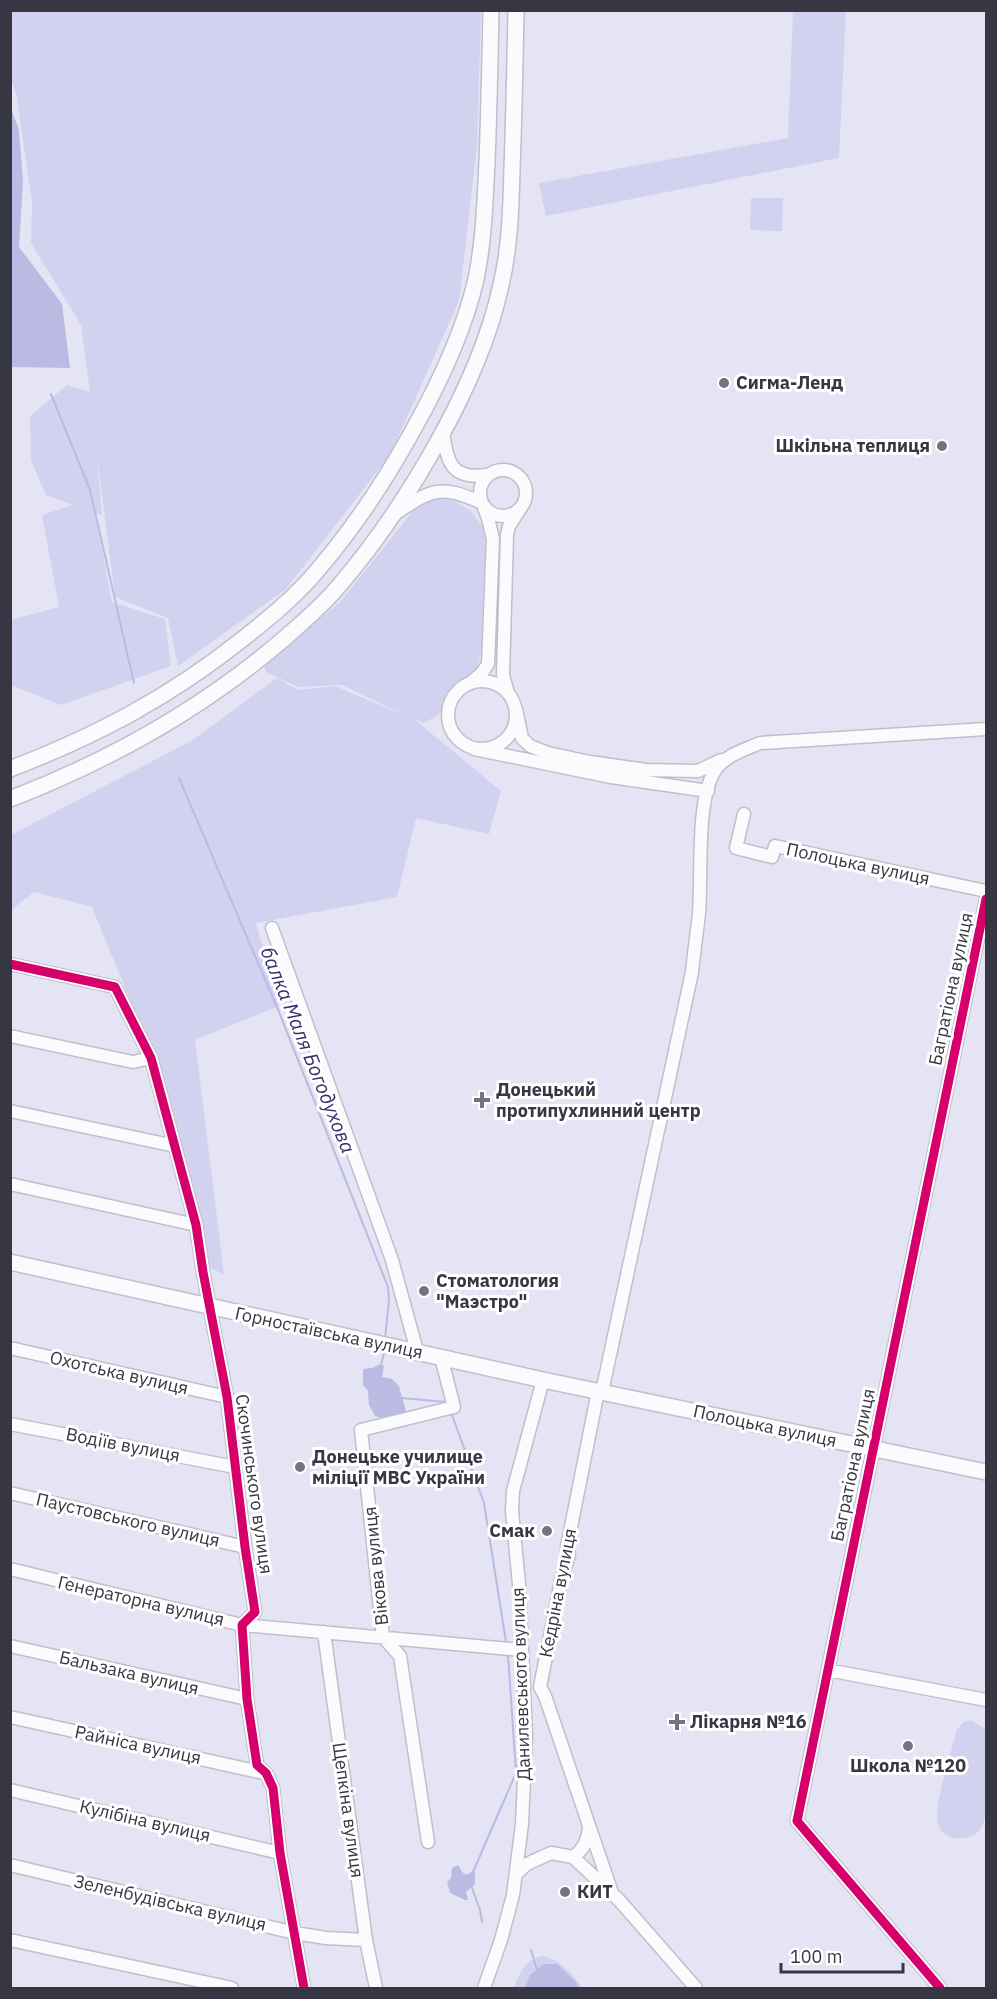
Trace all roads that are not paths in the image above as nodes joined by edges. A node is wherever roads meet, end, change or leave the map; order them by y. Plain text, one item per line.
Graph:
1 (491, 10) edge
2 (516, 10) edge
3 (489, 117) junction
4 (514, 117) junction
5 (443, 432) junction
6 (487, 475) junction
7 (482, 503) junction
8 (522, 506) junction
9 (392, 516) junction
10 (469, 684) junction
11 (509, 694) junction
12 (516, 709) junction
13 (987, 729) edge
14 (474, 749) junction
15 (733, 754) junction
16 (11, 769) edge
17 (708, 791) junction
18 (10, 799) edge
19 (744, 814) dead end
20 (987, 891) edge
21 (987, 899) edge
22 (272, 928) dead end
23 (10, 964) edge
24 (10, 1036) edge
25 (151, 1058) junction
26 (10, 1111) edge
27 (175, 1146) junction
28 (10, 1184) edge
29 (196, 1225) junction
30 (10, 1262) edge
31 (210, 1307) junction
32 (10, 1348) edge
33 (417, 1351) junction
34 (441, 1357) junction
35 (543, 1380) junction
36 (600, 1392) junction
37 (226, 1397) junction
38 (10, 1424) edge
39 (874, 1449) junction
40 (235, 1467) junction
41 (987, 1472) edge
42 (10, 1493) edge
43 (245, 1547) junction
44 (10, 1569) edge
45 (242, 1625) junction
46 (324, 1632) junction
47 (383, 1637) junction
48 (10, 1646) edge
49 (522, 1650) junction
50 (828, 1670) junction
51 (247, 1699) junction
52 (987, 1700) edge
53 (10, 1717) edge
54 (266, 1773) junction
55 (10, 1790) edge
56 (589, 1825) junction
57 (428, 1842) dead end
58 (280, 1853) junction
59 (573, 1857) junction
60 (10, 1865) edge
61 (517, 1873) junction
62 (612, 1893) junction
63 (295, 1933) junction
64 (10, 1940) edge
65 (366, 1940) junction
66 (376, 1988) edge
67 (231, 1989) edge
68 (304, 1989) edge
69 (484, 1989) edge
70 (696, 1989) edge
71 (940, 1989) edge

1 - 3 main road
2 - 4 main road
3 - 4 main road
3 - 16 main road
4 - 5 main road
5 - 6 street
5 - 9 main road
6 - 7 street
6 - 8 street
7 - 8 street
7 - 9 street
7 - 10 street
8 - 11 street
9 - 18 main road
10 - 11 street
10 - 14 street
11 - 12 street
12 - 14 street
12 - 15 street
13 - 15 street
14 - 17 street
15 - 17 street, Кедріна вулиця
17 - 36 street, Кедріна вулиця
19 - 20 street, Полоцька вулиця
21 - 39 street, Багратіона вулиця
22 - 33 street
23 - 25 street, Скочинського вулиця
24 - 25 street
25 - 27 street, Скочинського вулиця
26 - 27 street
27 - 29 street, Скочинського вулиця
28 - 29 street
29 - 31 street, Скочинського вулиця
30 - 31 main road, Горностаївська вулиця
31 - 33 main road, Горностаївська вулиця
31 - 37 street, Скочинського вулиця
32 - 37 street, Охотська вулиця
33 - 34 main road, Горностаївська вулиця
34 - 35 main road, Горностаївська вулиця
34 - 47 street, Вікова вулиця
35 - 36 main road, Полоцька вулиця
35 - 49 street, Данилевського вулиця
36 - 39 main road, Полоцька вулиця
36 - 56 street, Кедріна вулиця
37 - 40 street, Скочинського вулиця
38 - 40 street, Водіїв вулиця
39 - 41 main road, Полоцька вулиця
39 - 50 street, Багратіона вулиця
40 - 43 street, Скочинського вулиця
42 - 43 street, Паустовського вулиця
43 - 45 street, Скочинського вулиця
44 - 45 street, Генераторна вулиця
45 - 46 street, Генераторна вулиця
45 - 51 street, Скочинського вулиця
46 - 47 street, Генераторна вулиця
46 - 65 street, Щепкіна вулиця
47 - 49 street, Генераторна вулиця
47 - 57 street, Вікова вулиця
48 - 51 street, Бальзака вулиця
49 - 61 street, Данилевського вулиця
50 - 52 street
50 - 71 street, Багратіона вулиця
51 - 54 street, Скочинського вулиця
53 - 54 street, Райніса вулиця
54 - 58 street, Скочинського вулиця
55 - 58 street, Кулібіна вулиця
56 - 59 street
56 - 62 street, Кедріна вулиця
58 - 63 street, Скочинського вулиця
59 - 61 street
59 - 62 street, Кедріна вулиця
60 - 63 street, Зеленбудівська вулиця
61 - 69 street, Данилевського вулиця
62 - 70 street, Кедріна вулиця
63 - 65 street, Зеленбудівська вулиця
63 - 68 street, Скочинського вулиця
64 - 67 street
65 - 66 street, Щепкіна вулиця

